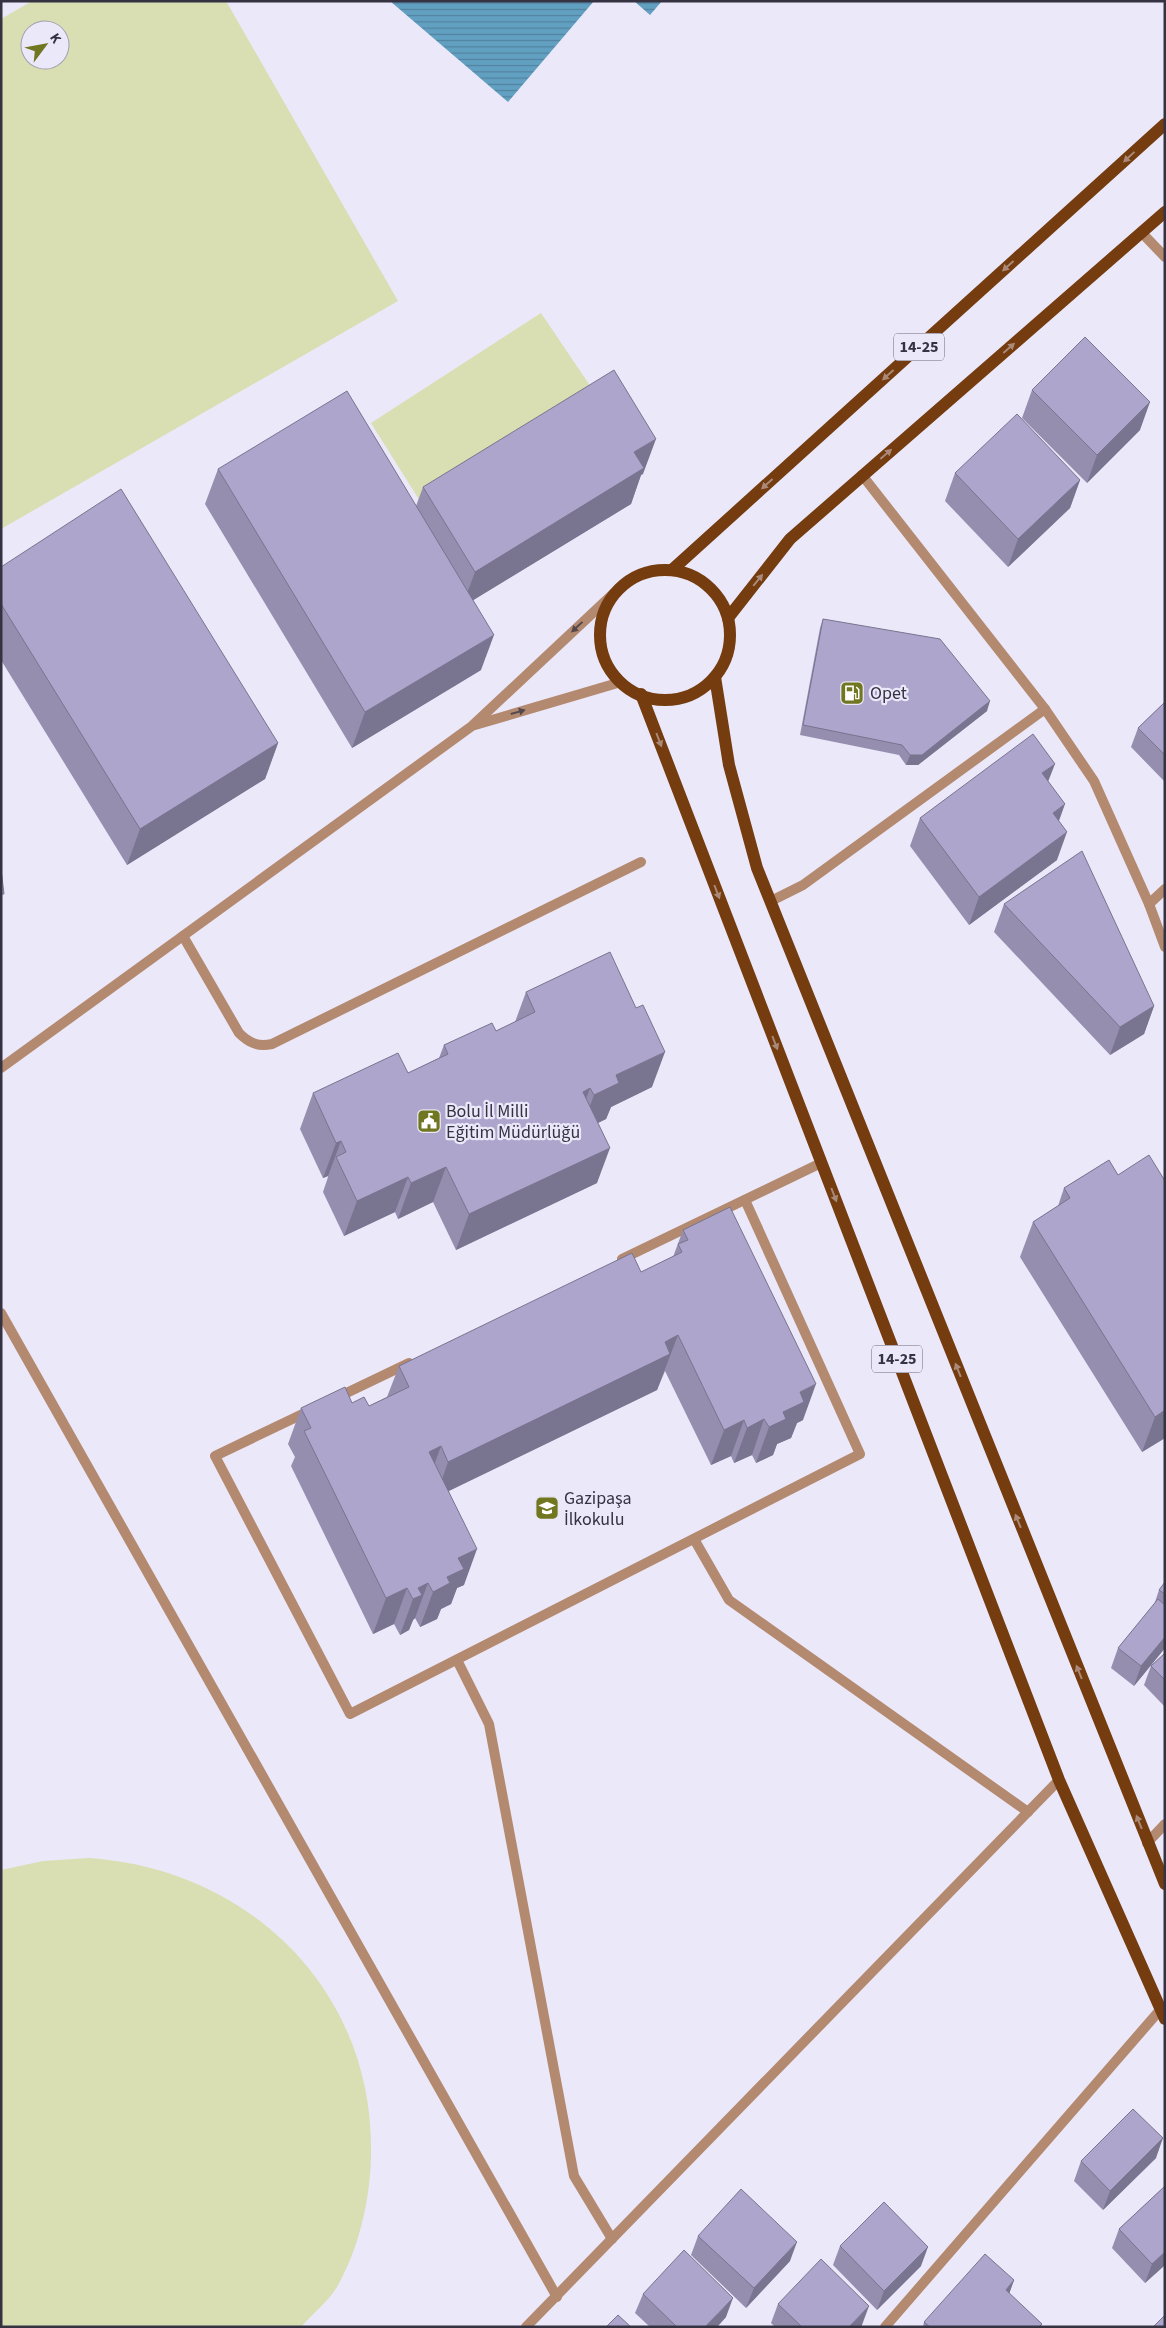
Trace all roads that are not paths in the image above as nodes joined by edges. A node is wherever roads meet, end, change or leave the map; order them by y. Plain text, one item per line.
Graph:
1 (1165, 124) edge
2 (1165, 212) edge
3 (1142, 233) junction
4 (1165, 257) edge
5 (862, 475) junction
6 (672, 569) junction
7 (613, 594) junction
8 (728, 618) junction
9 (715, 678) junction
10 (621, 682) junction
11 (642, 694) junction
12 (1045, 709) junction
13 (472, 726) junction
14 (640, 862) dead end
15 (1165, 889) edge
16 (771, 902) junction
17 (1149, 904) junction
18 (183, 936) junction
19 (1165, 947) edge
20 (1, 1068) edge
21 (821, 1163) junction
22 (745, 1200) junction
23 (610, 1265) edge
24 (1, 1313) edge
25 (422, 1356) edge
26 (694, 1539) junction
27 (457, 1660) junction
28 (1059, 1780) junction
29 (1028, 1812) junction
30 (1165, 1824) edge
31 (1147, 1843) junction
32 (1165, 1884) edge
33 (1163, 2015) edge
34 (612, 2239) junction
35 (556, 2298) junction
36 (526, 2327) edge
37 (885, 2327) edge

1 -> 6 main road, 14-25
2 - 3 main road
3 - 4 street
5 -> 3 main road
8 -> 5 main road
5 - 12 street
6 - 7 main road
6 - 8 main road
7 - 10 main road
7 -> 13 street
8 - 9 main road
9 - 11 main road
9 - 16 main road, 14-25
10 - 11 main road
13 -> 10 street
11 -> 21 main road, 14-25
12 - 16 street
12 - 17 street
13 - 18 street
14 - 18 street
15 - 17 street
31 -> 16 main road, 14-25
17 - 19 street
18 - 20 street
21 - 22 street
21 -> 28 main road, 14-25
22 - 23 street
22 - 26 street
24 - 35 street
25 - 27 street
26 - 27 street
26 - 29 street
27 - 34 street
28 - 29 street
28 - 33 main road, 14-25
29 - 34 street
30 - 31 street
31 - 32 main road, 14-25
33 - 37 street
34 - 35 street
35 - 36 street

